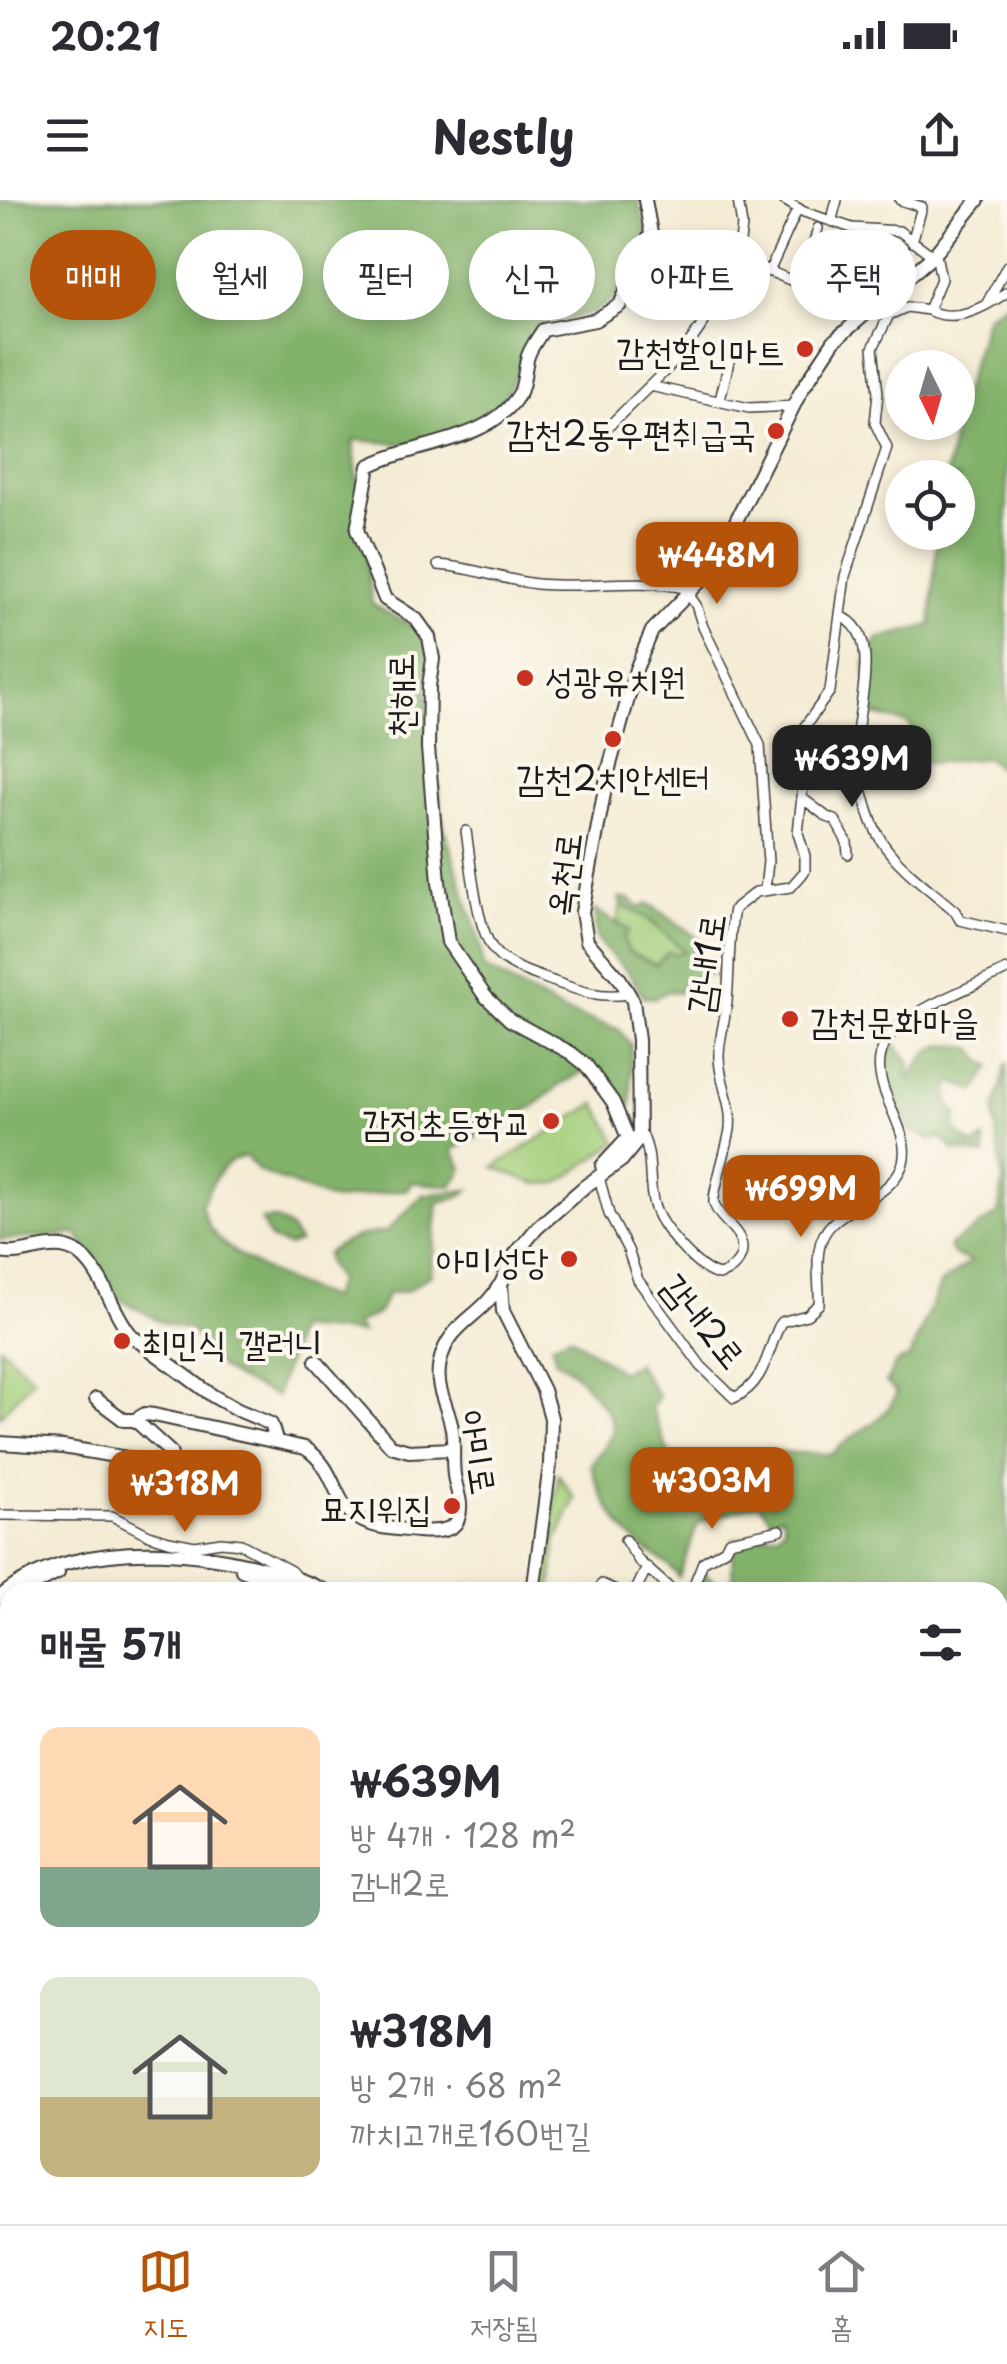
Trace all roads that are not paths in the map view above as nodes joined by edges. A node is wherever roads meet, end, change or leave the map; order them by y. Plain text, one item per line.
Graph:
1 (645, 200) edge
2 (738, 200) edge
3 (784, 200) edge
4 (836, 200) edge
5 (900, 200) edge
6 (978, 200) edge
7 (923, 204) edge
8 (798, 208) junction
9 (832, 219) junction
10 (818, 228) dead end
11 (742, 230) edge
12 (883, 230) edge
13 (915, 230) edge
14 (916, 244) edge
15 (934, 255) junction
16 (1007, 266) edge
17 (770, 268) edge
18 (770, 273) edge
19 (1007, 292) edge
20 (987, 304) junction
21 (928, 310) junction
22 (704, 320) edge
23 (732, 349) dead end
24 (650, 386) junction
25 (720, 400) junction
26 (795, 406) junction
27 (609, 426) dead end
28 (438, 565) dead end
29 (687, 594) junction
30 (840, 616) junction
31 (802, 798) junction
32 (466, 831) dead end
33 (848, 854) dead end
34 (765, 889) junction
35 (1007, 932) edge
36 (1007, 970) edge
37 (629, 994) junction
38 (640, 1131) junction
39 (601, 1176) junction
40 (0, 1252) edge
41 (501, 1284) junction
42 (479, 1310) junction
43 (505, 1314) junction
44 (316, 1360) dead end
45 (96, 1399) dead end
46 (135, 1420) junction
47 (276, 1440) junction
48 (0, 1443) edge
49 (451, 1448) junction
50 (0, 1515) edge
51 (780, 1530) dead end
52 (625, 1540) dead end
53 (646, 1567) junction
54 (297, 1577) junction
55 (21, 1582) edge
56 (41, 1582) edge
57 (276, 1582) edge
58 (307, 1582) edge
59 (534, 1582) edge
60 (639, 1582) edge
61 (663, 1582) edge
62 (695, 1582) edge

1 - 39 street, 천해로
2 - 11 street
3 - 8 street
4 - 9 street
5 - 7 street
6 - 15 street, 옥천로
7 - 13 street
8 - 9 street
8 - 17 street
9 - 12 street
10 - 18 street
14 - 15 street
15 - 21 street
15 - 26 street, 옥천로
16 - 20 street
19 - 20 street
20 - 21 street
21 - 30 street, 감내1로
22 - 24 street
23 - 25 street
24 - 25 street
24 - 27 street
25 - 26 street
26 - 29 street, 옥천로
28 - 29 street
29 - 34 street
29 - 37 street, 옥천로
30 - 31 street, 감내1로
30 - 35 street
31 - 33 street
31 - 34 street, 감내1로
32 - 37 street
34 - 38 street, 감내1로
36 - 39 street, 감내2로
37 - 38 street, 옥천로
38 - 39 street
39 - 41 street
40 - 47 street
41 - 42 street, 아미로
41 - 43 street
42 - 43 street
42 - 49 street, 아미로
43 - 59 street
44 - 49 street
45 - 46 street, 아미로
46 - 47 street, 아미로
46 - 48 street, 아미로
47 - 49 street, 아미로
50 - 54 street
51 - 62 street
52 - 53 street
53 - 60 street
53 - 61 street
54 - 55 street
54 - 58 street
56 - 57 street

